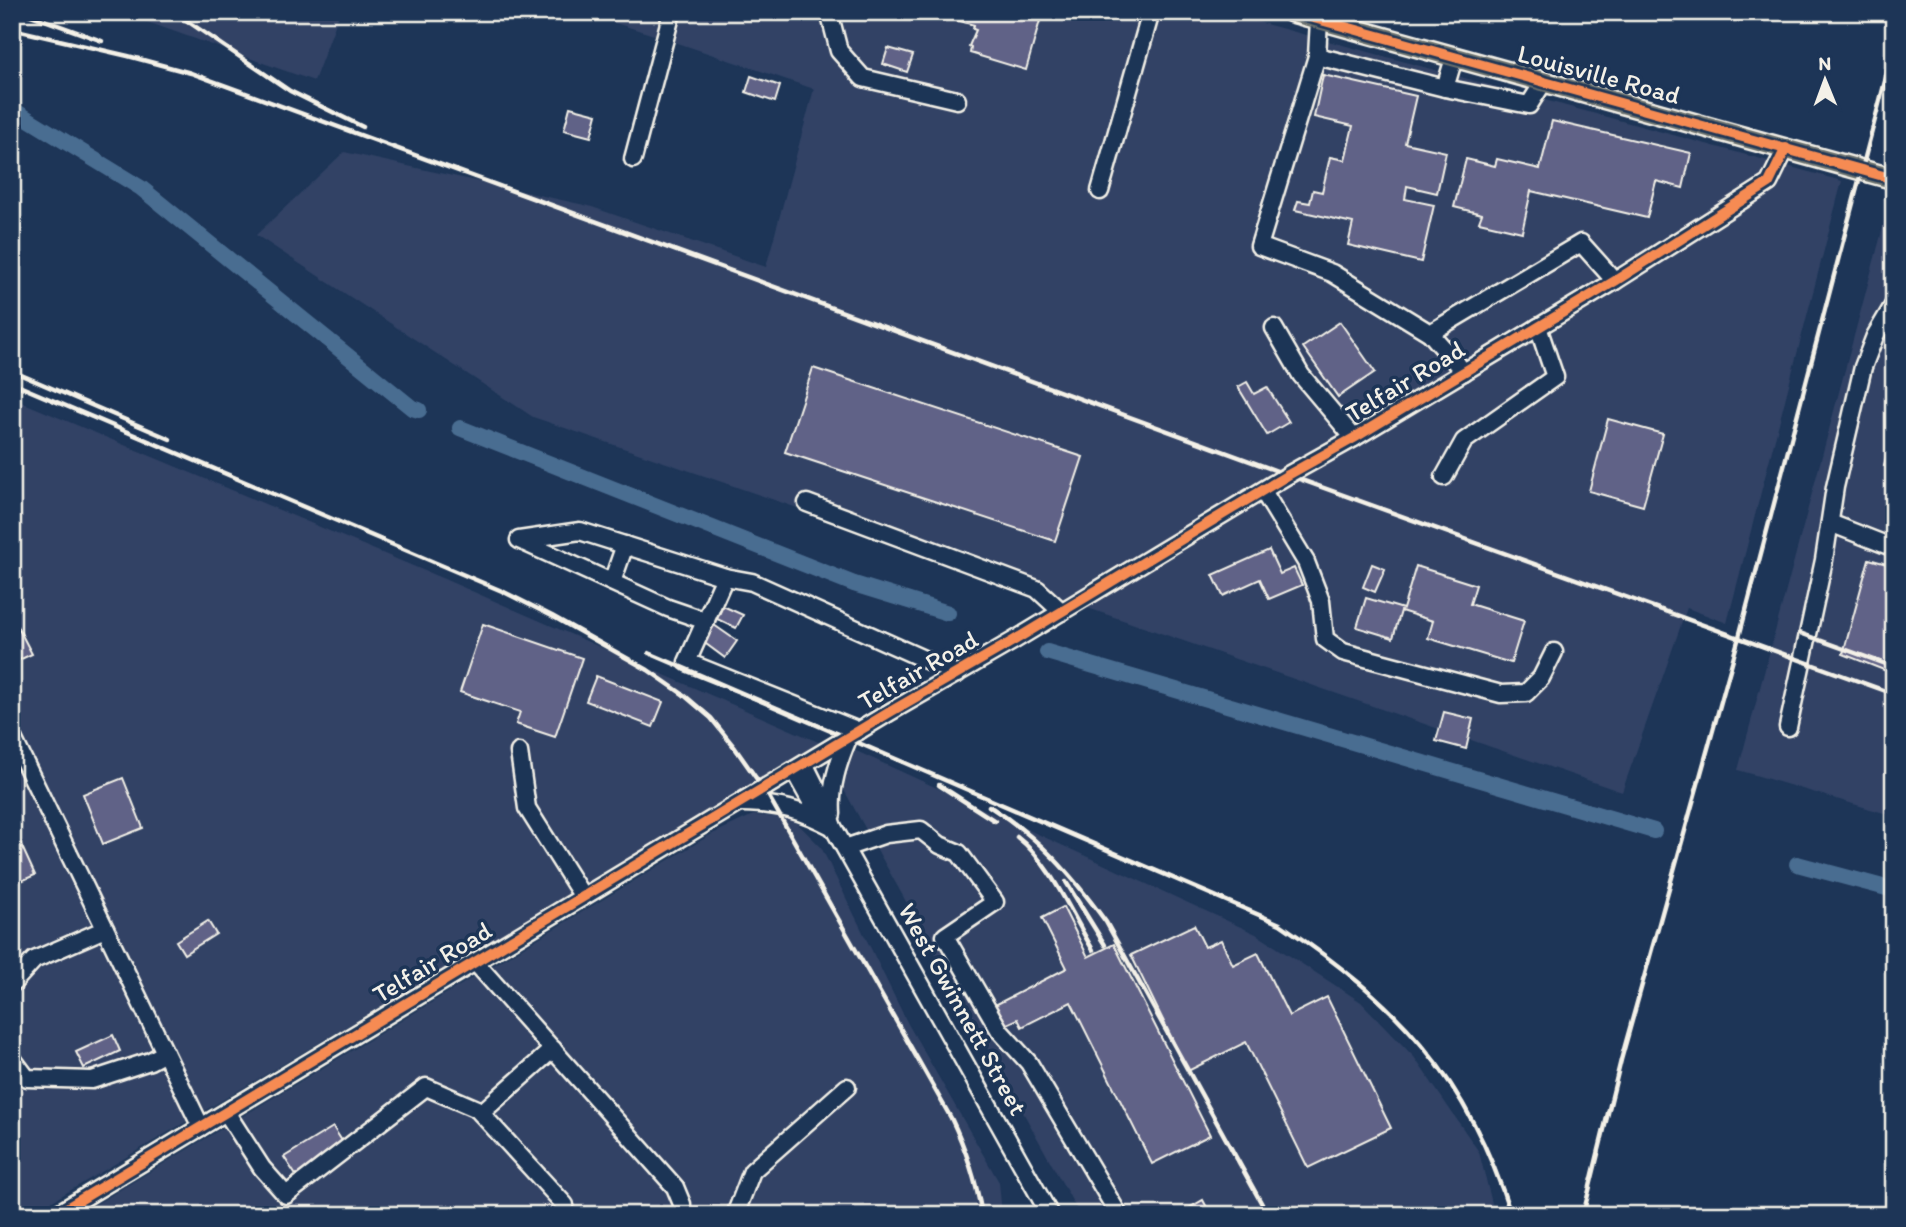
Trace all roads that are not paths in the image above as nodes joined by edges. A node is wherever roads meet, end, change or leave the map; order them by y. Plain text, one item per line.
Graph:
1 (672, 12) edge
2 (830, 12) edge
3 (1151, 12) edge
4 (1292, 12) edge
5 (1319, 20) junction
6 (1317, 55) junction
7 (1454, 58) junction
8 (1544, 83) junction
9 (1445, 88) junction
10 (957, 100) dead end
11 (1786, 148) junction
12 (634, 159) dead end
13 (1894, 179) edge
14 (1100, 191) dead end
15 (1615, 281) junction
16 (1894, 304) edge
17 (1538, 327) junction
18 (1274, 328) dead end
19 (1430, 333) junction
20 (1464, 372) junction
21 (1354, 438) junction
22 (1444, 477) dead end
23 (1263, 491) junction
24 (807, 503) dead end
25 (1830, 523) junction
26 (625, 545) junction
27 (1894, 548) edge
28 (725, 578) junction
29 (612, 582) junction
30 (1062, 612) junction
31 (706, 621) junction
32 (1554, 652) dead end
33 (957, 674) junction
34 (1787, 727) dead end
35 (854, 735) junction
36 (12, 736) edge
37 (519, 752) dead end
38 (799, 768) junction
39 (740, 803) junction
40 (833, 827) junction
41 (845, 848) junction
42 (583, 897) junction
43 (105, 929) junction
44 (475, 962) junction
45 (12, 984) edge
46 (553, 1049) junction
47 (165, 1053) junction
48 (12, 1058) edge
49 (847, 1087) dead end
50 (226, 1112) junction
51 (481, 1113) junction
52 (201, 1127) junction
53 (565, 1205) dead end
54 (55, 1215) edge
55 (682, 1215) edge
56 (735, 1215) edge
57 (1050, 1215) edge
58 (1119, 1215) edge

1 - 12 street
2 - 10 street
3 - 14 street
4 - 5 main road, Louisville Road
5 - 6 street
5 - 7 main road, Louisville Road
6 - 9 street
6 - 19 street
7 - 8 main road, Louisville Road
7 - 9 street
8 - 9 street
8 - 11 main road, Louisville Road
11 - 13 main road, Louisville Road
11 - 15 street, Telfair Road
15 - 17 street, Telfair Road
15 - 19 street
16 - 25 street
17 - 20 street, Telfair Road
17 - 22 street
18 - 21 street
19 - 20 street
20 - 21 street, Telfair Road
21 - 23 street, Telfair Road
23 - 30 street, Telfair Road
23 - 32 street
24 - 30 street
25 - 27 street
25 - 34 street
26 - 28 street
26 - 29 street
26 - 29 street
28 - 31 street
28 - 33 street
29 - 31 street
30 - 33 street, Telfair Road
31 - 35 street
33 - 35 street, Telfair Road
35 - 38 street, Telfair Road
35 - 40 street
36 - 43 street
37 - 42 street
38 - 39 street, Telfair Road
38 - 40 street, West Gwinnett Street
39 - 40 street
39 - 42 street, Telfair Road
40 - 41 street, West Gwinnett Street
41 - 57 street, West Gwinnett Street
41 - 58 street
42 - 44 street, Telfair Road
43 - 45 street
43 - 47 street
44 - 46 street
44 - 50 street, Telfair Road
46 - 51 street
46 - 55 street
47 - 48 street
47 - 52 street
49 - 56 street
50 - 51 street
50 - 52 street, Telfair Road
51 - 53 street
52 - 54 street, Telfair Road

